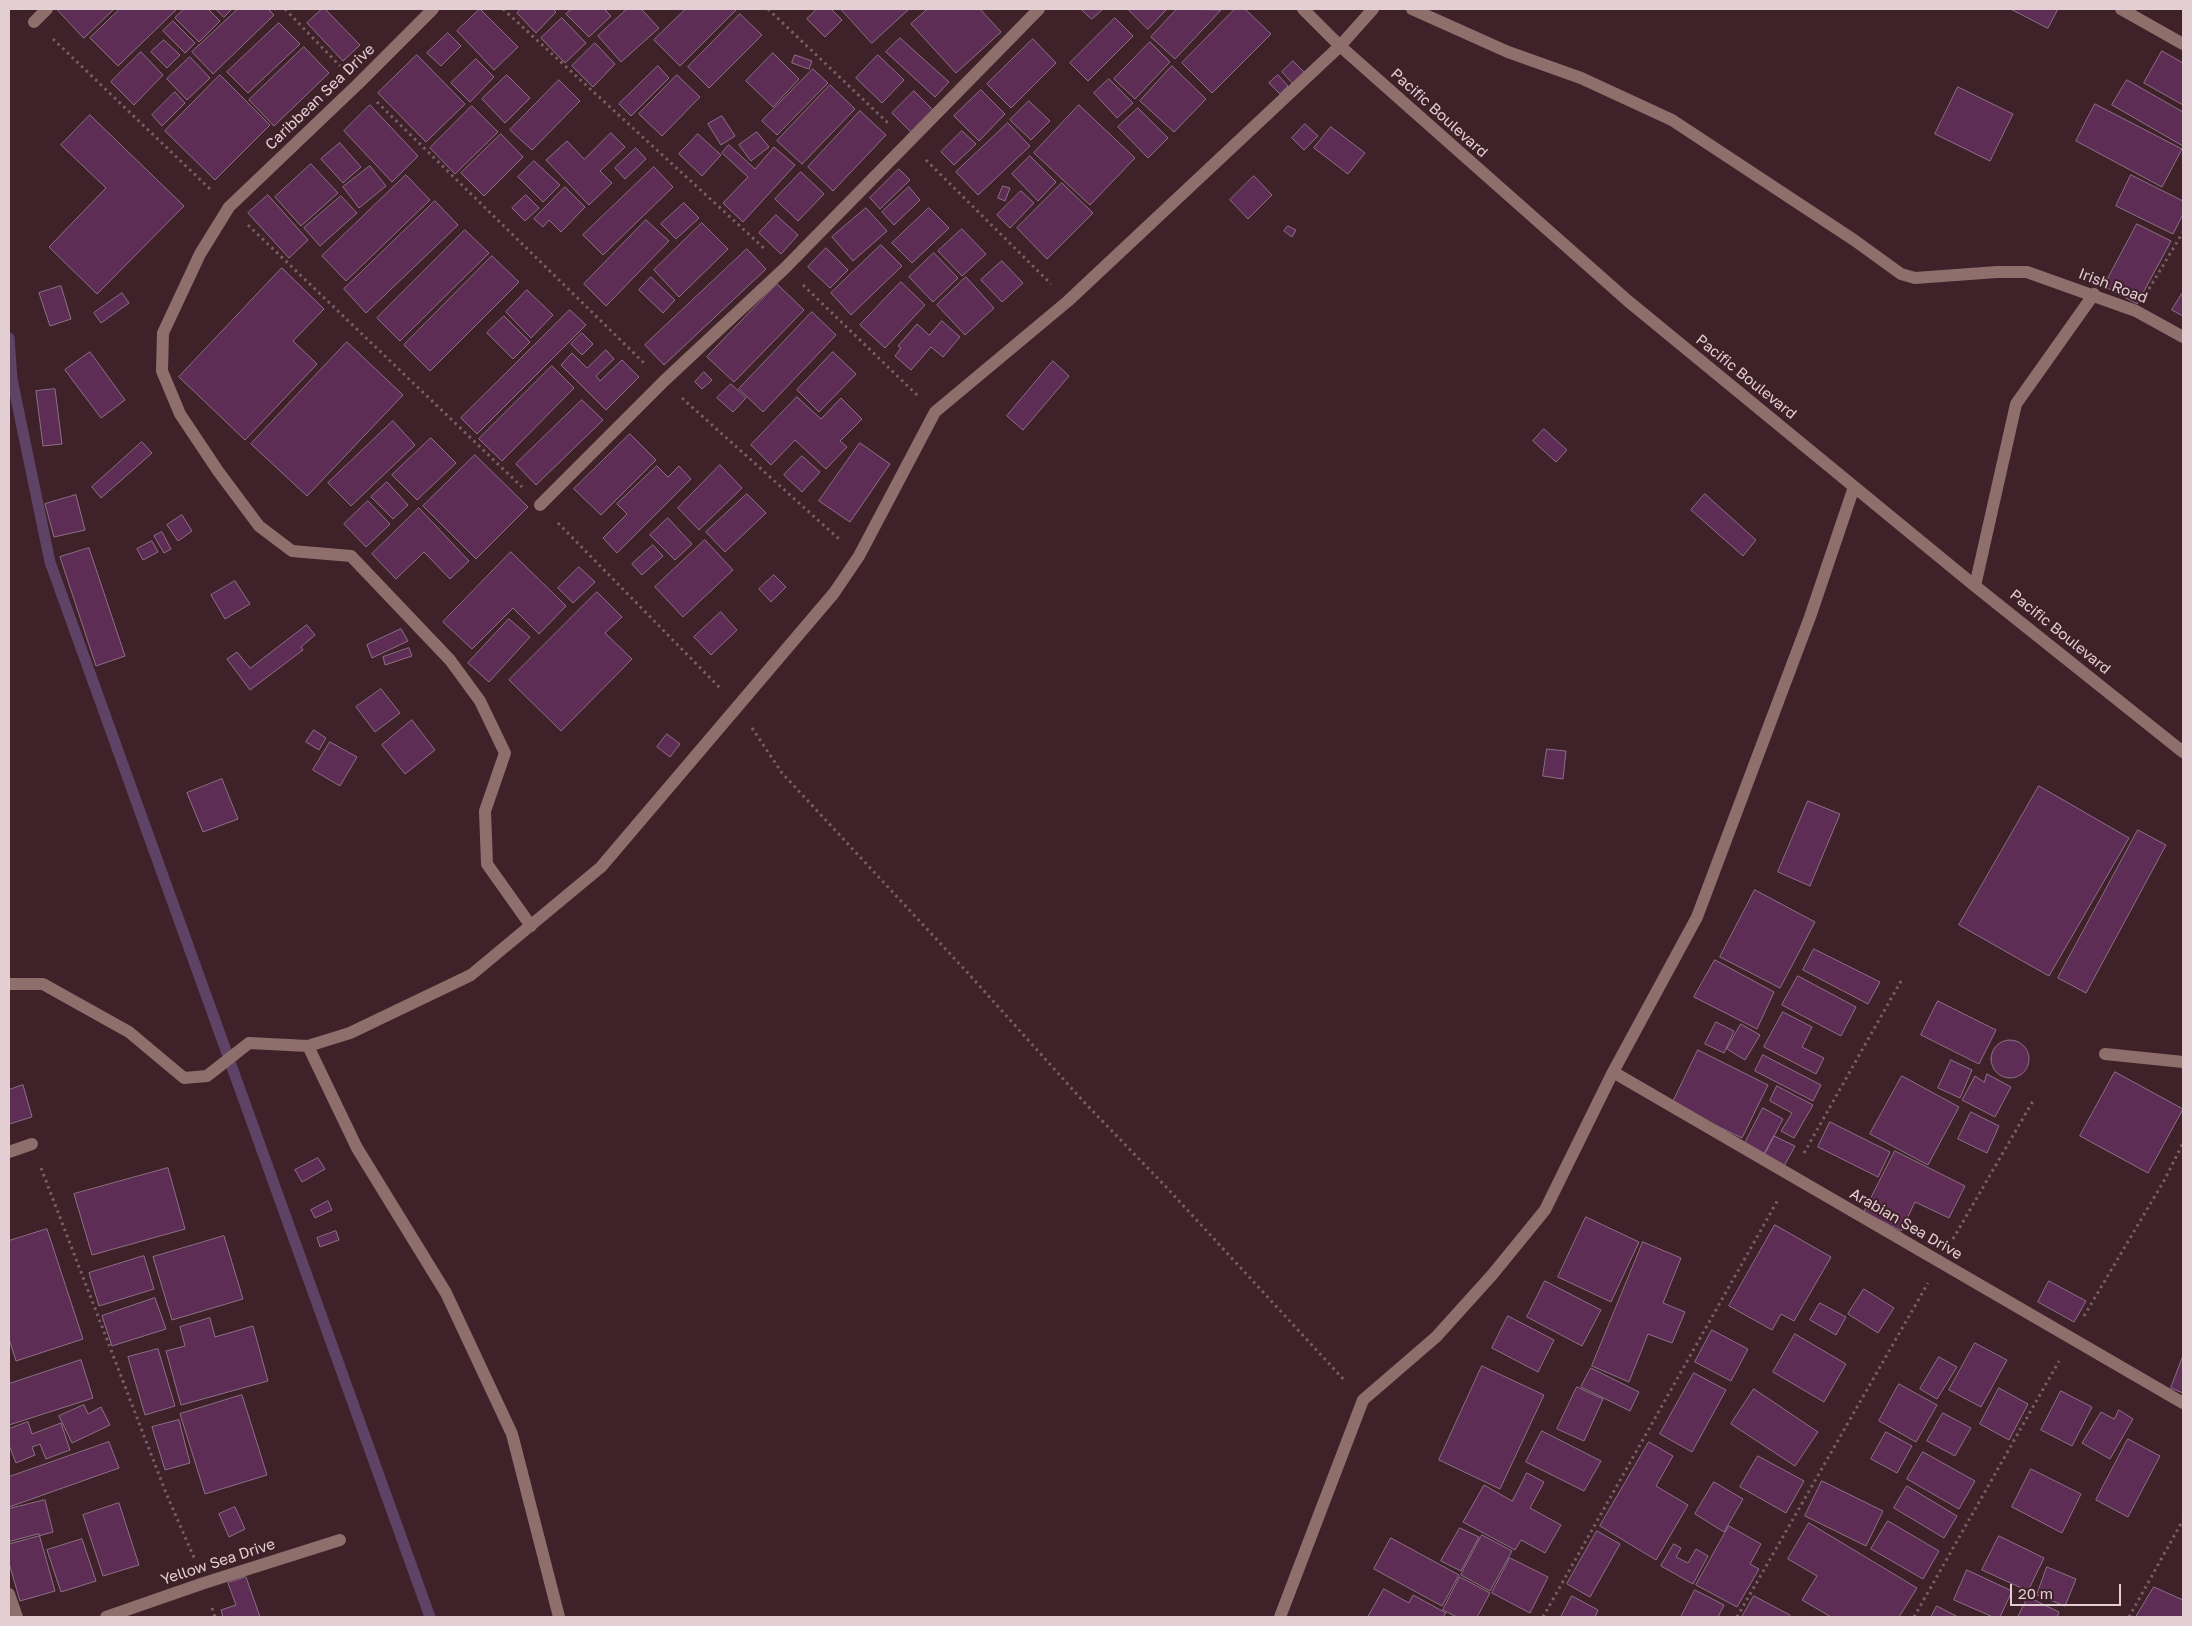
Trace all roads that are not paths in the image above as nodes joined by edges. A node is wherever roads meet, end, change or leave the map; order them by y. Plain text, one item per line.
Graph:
1 (47, 9) edge
2 (433, 9) edge
3 (1040, 9) edge
4 (1303, 9) edge
5 (1373, 9) edge
6 (1412, 9) edge
7 (2121, 9) edge
8 (34, 22) road end
9 (2183, 44) edge
10 (1340, 46) junction
11 (2094, 294) junction
12 (2183, 337) edge
13 (1854, 487) junction
14 (540, 505) road end
15 (1975, 586) junction
16 (2183, 752) edge
17 (531, 926) junction
18 (9, 984) edge
19 (308, 1046) junction
20 (2105, 1054) dead end
21 (2183, 1062) edge
22 (1613, 1072) junction
23 (32, 1144) road end
24 (9, 1152) edge
25 (2183, 1403) edge
26 (340, 1540) dead end
27 (9, 1594) edge
28 (18, 1617) edge
29 (106, 1617) edge
30 (560, 1617) edge
31 (1280, 1617) edge

1 - 8 street
2 - 17 street, Caribbean Sea Drive
3 - 14 street
4 - 10 street, Pacific Boulevard
5 - 10 street
6 - 11 street, Irish Road
7 - 9 street
10 - 13 street, Pacific Boulevard
10 - 17 street
11 - 12 street, Irish Road
11 - 15 street
13 - 15 street, Pacific Boulevard
13 - 22 street
15 - 16 street, Pacific Boulevard
17 - 19 street
18 - 19 street
19 - 30 street
20 - 21 street
22 - 25 street, Arabian Sea Drive
22 - 31 street
23 - 24 street
26 - 29 street, Yellow Sea Drive
27 - 28 street

